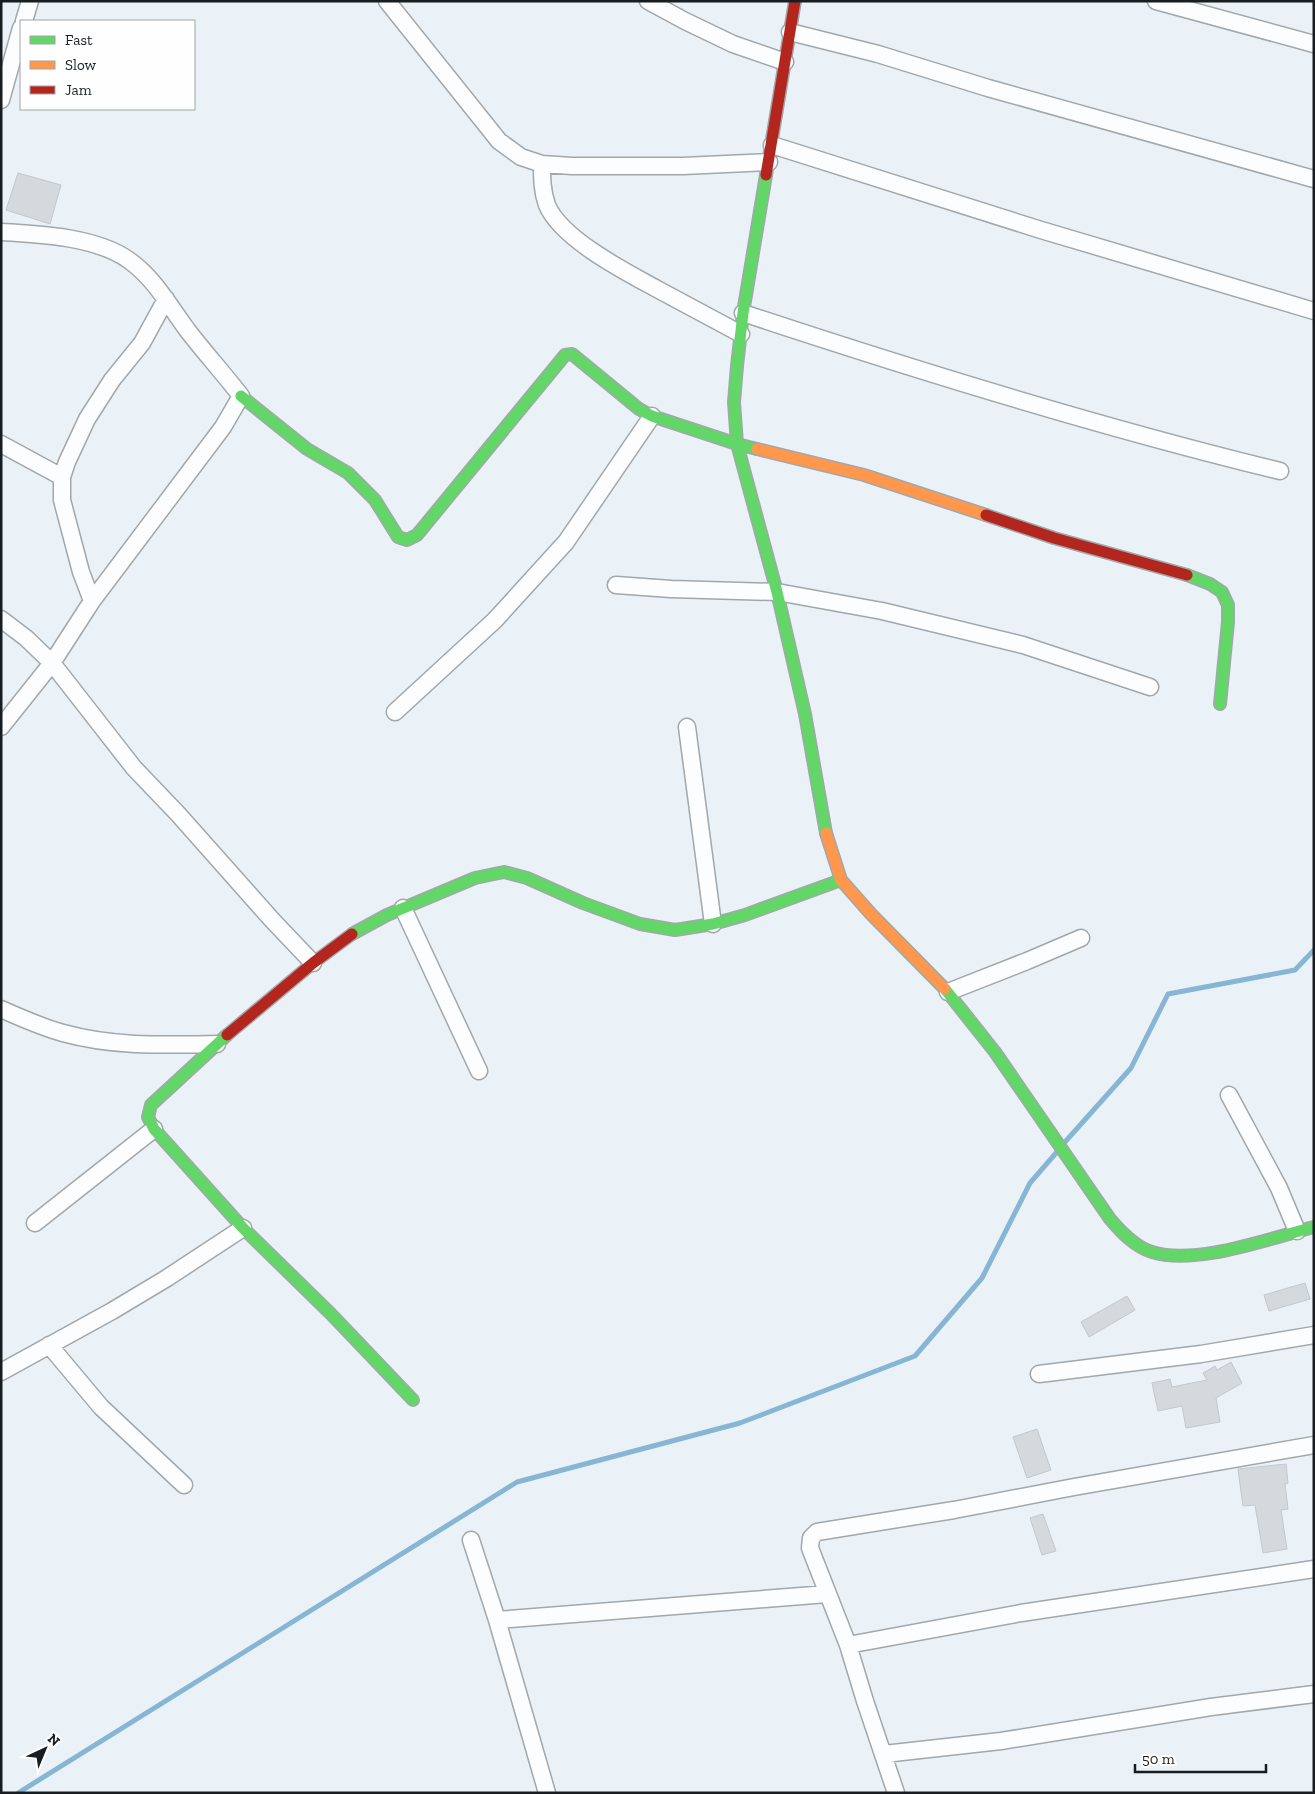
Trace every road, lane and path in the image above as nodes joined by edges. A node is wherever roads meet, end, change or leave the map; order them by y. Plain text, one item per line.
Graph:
1 (30, 1) edge
2 (387, 1) edge
3 (648, 1) edge
4 (796, 1) edge
5 (1156, 1) edge
6 (24, 20) edge
7 (20, 32) edge
8 (790, 32) junction
9 (1314, 44) edge
10 (785, 62) junction
11 (1, 100) edge
12 (772, 145) junction
13 (768, 162) junction
14 (542, 164) junction
15 (1314, 179) edge
16 (1, 232) edge
17 (166, 299) junction
18 (1314, 311) edge
19 (743, 313) junction
20 (741, 334) junction
21 (241, 396) junction
22 (652, 416) junction
23 (1, 444) edge
24 (737, 444) junction
25 (1280, 472) dead end
26 (62, 477) junction
27 (616, 585) dead end
28 (777, 592) junction
29 (92, 601) junction
30 (1, 619) edge
31 (52, 664) junction
32 (1150, 687) dead end
33 (1220, 704) dead end
34 (395, 712) dead end
35 (1, 727) edge
36 (687, 727) dead end
37 (841, 880) junction
38 (403, 908) junction
39 (713, 924) junction
40 (1081, 938) dead end
41 (313, 963) junction
42 (948, 992) junction
43 (1, 1009) edge
44 (217, 1044) junction
45 (479, 1071) dead end
46 (1229, 1095) dead end
47 (154, 1129) junction
48 (35, 1223) dead end
49 (1314, 1227) edge
50 (243, 1228) junction
51 (1297, 1231) junction
52 (1314, 1335) edge
53 (49, 1345) junction
54 (1, 1372) edge
55 (1039, 1374) dead end
56 (413, 1400) dead end
57 (1314, 1445) edge
58 (184, 1485) dead end
59 (471, 1540) dead end
60 (1314, 1569) edge
61 (827, 1594) junction
62 (497, 1620) junction
63 (848, 1645) junction
64 (1314, 1694) edge
65 (884, 1754) junction
66 (547, 1793) edge
67 (896, 1793) edge

1 - 6 street
2 - 14 street
3 - 10 street
4 - 8 street
5 - 9 street
7 - 11 street
8 - 10 street
8 - 15 street
10 - 12 street
12 - 13 street
12 - 18 street
13 - 14 street
13 - 19 street
14 - 20 street
16 - 17 street
17 - 21 street
17 - 26 street
19 - 20 street
19 - 25 street
20 - 24 street
21 - 22 street
21 - 29 street
22 - 24 street
22 - 34 street
23 - 26 street
24 - 28 street
24 - 33 street
26 - 29 street
27 - 28 street
28 - 32 street
28 - 37 street
29 - 31 street
30 - 31 street
31 - 35 street
31 - 41 street
36 - 39 street
37 - 39 street
37 - 42 street
38 - 39 street
38 - 41 street
38 - 45 street
40 - 42 street
41 - 44 street
42 - 51 street
43 - 44 street
44 - 47 street
46 - 51 street
47 - 48 street
47 - 50 street
49 - 51 street
50 - 53 street
50 - 56 street
52 - 55 street
53 - 54 street
53 - 58 street
57 - 61 street
59 - 62 street
60 - 63 street
61 - 62 street
61 - 63 street
62 - 66 street
63 - 65 street
64 - 65 street
65 - 67 street

